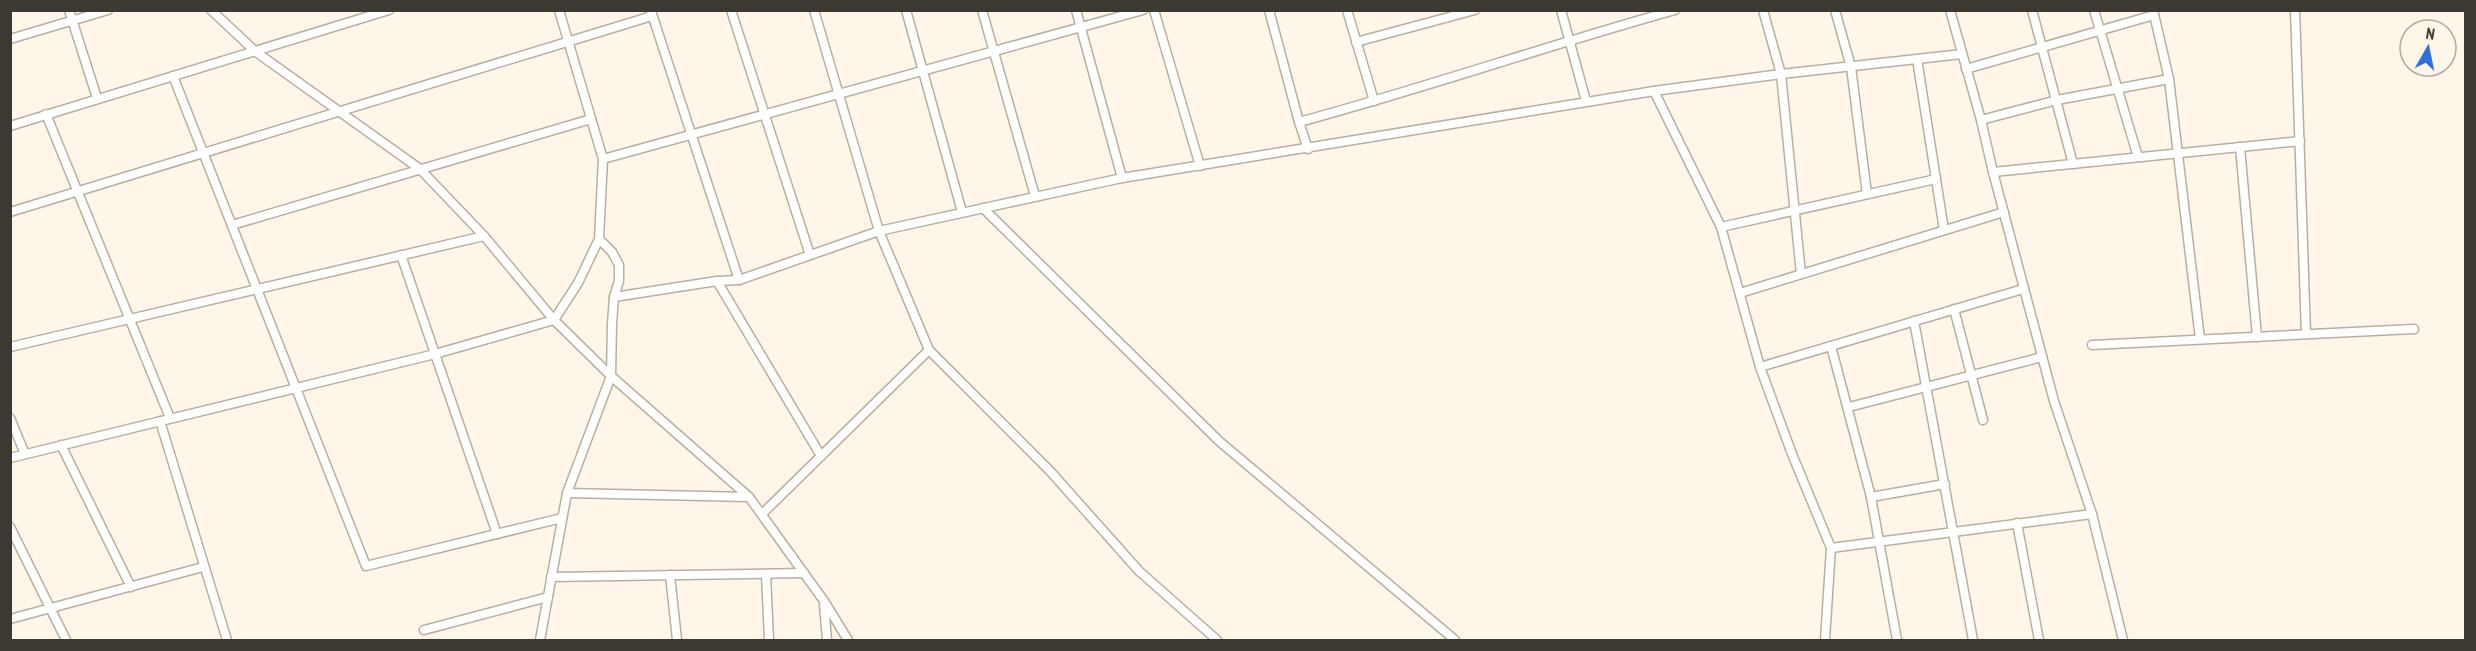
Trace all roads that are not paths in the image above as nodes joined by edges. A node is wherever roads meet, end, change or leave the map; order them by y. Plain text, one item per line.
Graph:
1 (69, 10) edge
2 (108, 10) edge
3 (211, 10) edge
4 (389, 10) edge
5 (559, 10) edge
6 (731, 10) edge
7 (814, 10) edge
8 (906, 10) edge
9 (982, 10) edge
10 (1076, 10) edge
11 (1143, 10) edge
12 (1154, 10) edge
13 (1269, 10) edge
14 (1347, 10) edge
15 (1475, 10) edge
16 (1561, 10) edge
17 (1675, 10) edge
18 (1762, 10) edge
19 (1835, 10) edge
20 (1950, 10) edge
21 (2032, 10) edge
22 (2094, 10) edge
23 (2295, 10) edge
24 (651, 13) edge
25 (2153, 13) edge
26 (72, 21) junction
27 (1081, 28) junction
28 (2100, 30) junction
29 (10, 39) edge
30 (1569, 40) junction
31 (569, 41) junction
32 (1356, 42) junction
33 (2042, 47) junction
34 (256, 52) junction
35 (994, 52) junction
36 (1962, 54) junction
37 (1917, 59) junction
38 (1851, 67) junction
39 (1966, 69) junction
40 (924, 71) junction
41 (1781, 74) junction
42 (173, 76) junction
43 (2169, 79) junction
44 (2118, 88) junction
45 (1654, 92) junction
46 (839, 94) junction
47 (96, 99) junction
48 (2057, 100) junction
49 (1374, 101) junction
50 (1586, 101) junction
51 (340, 111) junction
52 (46, 114) junction
53 (765, 115) junction
54 (591, 120) junction
55 (1981, 120) junction
56 (1299, 122) junction
57 (10, 126) edge
58 (690, 135) junction
59 (2300, 141) junction
60 (2240, 147) junction
61 (1308, 149) junction
62 (203, 153) junction
63 (2177, 154) junction
64 (2138, 157) junction
65 (603, 159) junction
66 (2073, 164) junction
67 (1200, 166) junction
68 (420, 170) junction
69 (1993, 172) junction
70 (1122, 178) junction
71 (1935, 179) junction
72 (78, 191) junction
73 (1867, 194) junction
74 (1035, 196) junction
75 (983, 208) junction
76 (1795, 210) junction
77 (10, 212) edge
78 (962, 212) junction
79 (2004, 212) junction
80 (232, 225) junction
81 (1721, 227) junction
82 (1944, 230) junction
83 (879, 231) junction
84 (484, 236) junction
85 (599, 239) junction
86 (401, 255) junction
87 (810, 255) junction
88 (1801, 274) junction
89 (739, 280) junction
90 (717, 281) junction
91 (257, 289) junction
92 (2023, 289) junction
93 (1740, 294) junction
94 (614, 297) junction
95 (1954, 309) junction
96 (132, 318) junction
97 (554, 320) junction
98 (1914, 321) junction
99 (2414, 329) dead end
100 (2306, 334) junction
101 (2257, 337) junction
102 (2200, 339) junction
103 (2092, 345) dead end
104 (1831, 346) junction
105 (10, 347) edge
106 (928, 350) junction
107 (435, 354) junction
108 (2042, 357) junction
109 (1760, 368) junction
110 (611, 376) junction
111 (1970, 376) junction
112 (296, 388) junction
113 (1926, 388) junction
114 (1849, 407) junction
115 (10, 418) edge
116 (170, 418) junction
117 (1983, 420) dead end
118 (160, 421) junction
119 (61, 445) junction
120 (25, 454) junction
121 (821, 456) junction
122 (10, 458) edge
123 (1944, 484) junction
124 (567, 493) junction
125 (749, 497) junction
126 (1870, 497) junction
127 (762, 514) junction
128 (2092, 514) junction
129 (562, 518) junction
130 (2017, 523) junction
131 (10, 527) edge
132 (1953, 531) junction
133 (497, 534) junction
134 (13, 536) edge
135 (1878, 542) junction
136 (1831, 548) junction
137 (203, 567) junction
138 (804, 573) junction
139 (766, 574) junction
140 (670, 575) junction
141 (551, 577) junction
142 (131, 587) junction
143 (548, 597) junction
144 (824, 601) junction
145 (51, 609) junction
146 (10, 619) edge
147 (424, 630) dead end
148 (66, 640) edge
149 (227, 640) edge
150 (540, 640) edge
151 (677, 640) edge
152 (769, 640) edge
153 (827, 640) edge
154 (848, 640) edge
155 (1217, 640) edge
156 (1455, 640) edge
157 (1825, 640) edge
158 (1898, 640) edge
159 (1973, 640) edge
160 (2040, 640) edge
161 (2123, 640) edge

1 - 26 street
2 - 26 street
3 - 34 street
4 - 34 street
5 - 31 street
6 - 53 street
7 - 46 street
8 - 40 street
9 - 35 street
10 - 27 street
11 - 27 street
12 - 67 street
13 - 56 street
14 - 32 street
15 - 32 street
16 - 30 street
17 - 30 street
18 - 41 street
19 - 38 street
20 - 36 street
21 - 33 street
22 - 28 street
23 - 59 street
24 - 31 street
24 - 58 street
25 - 28 street
25 - 43 street
26 - 29 street
26 - 47 street
27 - 35 street
27 - 70 street
28 - 33 street
28 - 44 street
30 - 49 street
30 - 50 street
31 - 51 street
31 - 54 street
32 - 49 street
33 - 39 street
33 - 48 street
34 - 42 street
34 - 51 street
35 - 40 street
35 - 74 street
36 - 37 street
36 - 39 street
37 - 38 street
37 - 71 street
38 - 41 street
38 - 73 street
39 - 55 street
40 - 46 street
40 - 78 street
41 - 45 street
41 - 76 street
42 - 47 street
42 - 62 street
43 - 44 street
43 - 63 street
44 - 48 street
44 - 64 street
45 - 50 street
45 - 81 street
46 - 53 street
46 - 83 street
47 - 52 street
48 - 55 street
48 - 66 street
49 - 56 street
50 - 61 street
51 - 62 street
51 - 68 street
52 - 57 street
52 - 72 street
53 - 58 street
53 - 87 street
54 - 65 street
54 - 68 street
55 - 69 street
56 - 61 street
58 - 65 street
58 - 89 street
59 - 60 street
59 - 100 street
60 - 63 street
60 - 101 street
61 - 67 street
62 - 72 street
62 - 80 street
63 - 64 street
63 - 102 street
64 - 66 street
65 - 85 street
66 - 69 street
67 - 70 street
68 - 80 street
68 - 84 street
69 - 79 street
70 - 74 street
71 - 73 street
71 - 82 street
72 - 77 street
72 - 96 street
73 - 76 street
74 - 75 street
75 - 78 street
75 - 156 street
76 - 81 street
76 - 88 street
78 - 83 street
79 - 82 street
79 - 92 street
80 - 91 street
81 - 93 street
82 - 88 street
83 - 87 street
83 - 106 street
84 - 86 street
84 - 97 street
85 - 94 street
85 - 97 street
86 - 91 street
86 - 107 street
87 - 89 street
88 - 93 street
89 - 90 street
90 - 94 street
90 - 121 street
91 - 96 street
91 - 112 street
92 - 95 street
92 - 108 street
93 - 109 street
94 - 110 street
95 - 98 street
95 - 111 street
96 - 105 street
96 - 116 street
97 - 107 street
97 - 110 street
98 - 104 street
98 - 113 street
99 - 100 street
100 - 101 street
101 - 102 street
102 - 103 street
104 - 109 street
104 - 114 street
106 - 121 street
106 - 155 street
107 - 112 street
107 - 133 street
108 - 111 street
108 - 128 street
109 - 136 street
110 - 124 street
110 - 125 street
111 - 113 street
111 - 117 street
112 - 116 street
112 - 133 street
113 - 114 street
113 - 123 street
114 - 126 street
115 - 120 street
116 - 118 street
118 - 119 street
118 - 137 street
119 - 120 street
119 - 142 street
120 - 122 street
121 - 127 street
123 - 126 street
123 - 132 street
124 - 125 street
124 - 129 street
125 - 127 street
126 - 135 street
127 - 138 street
128 - 130 street
128 - 161 street
129 - 133 street
129 - 141 street
130 - 132 street
130 - 160 street
131 - 134 street
132 - 135 street
132 - 159 street
134 - 145 street
135 - 136 street
135 - 158 street
136 - 157 street
137 - 142 street
137 - 149 street
138 - 139 street
138 - 144 street
139 - 140 street
139 - 152 street
140 - 141 street
140 - 151 street
141 - 143 street
142 - 145 street
143 - 147 street
143 - 150 street
144 - 153 street
144 - 154 street
145 - 146 street
145 - 148 street

